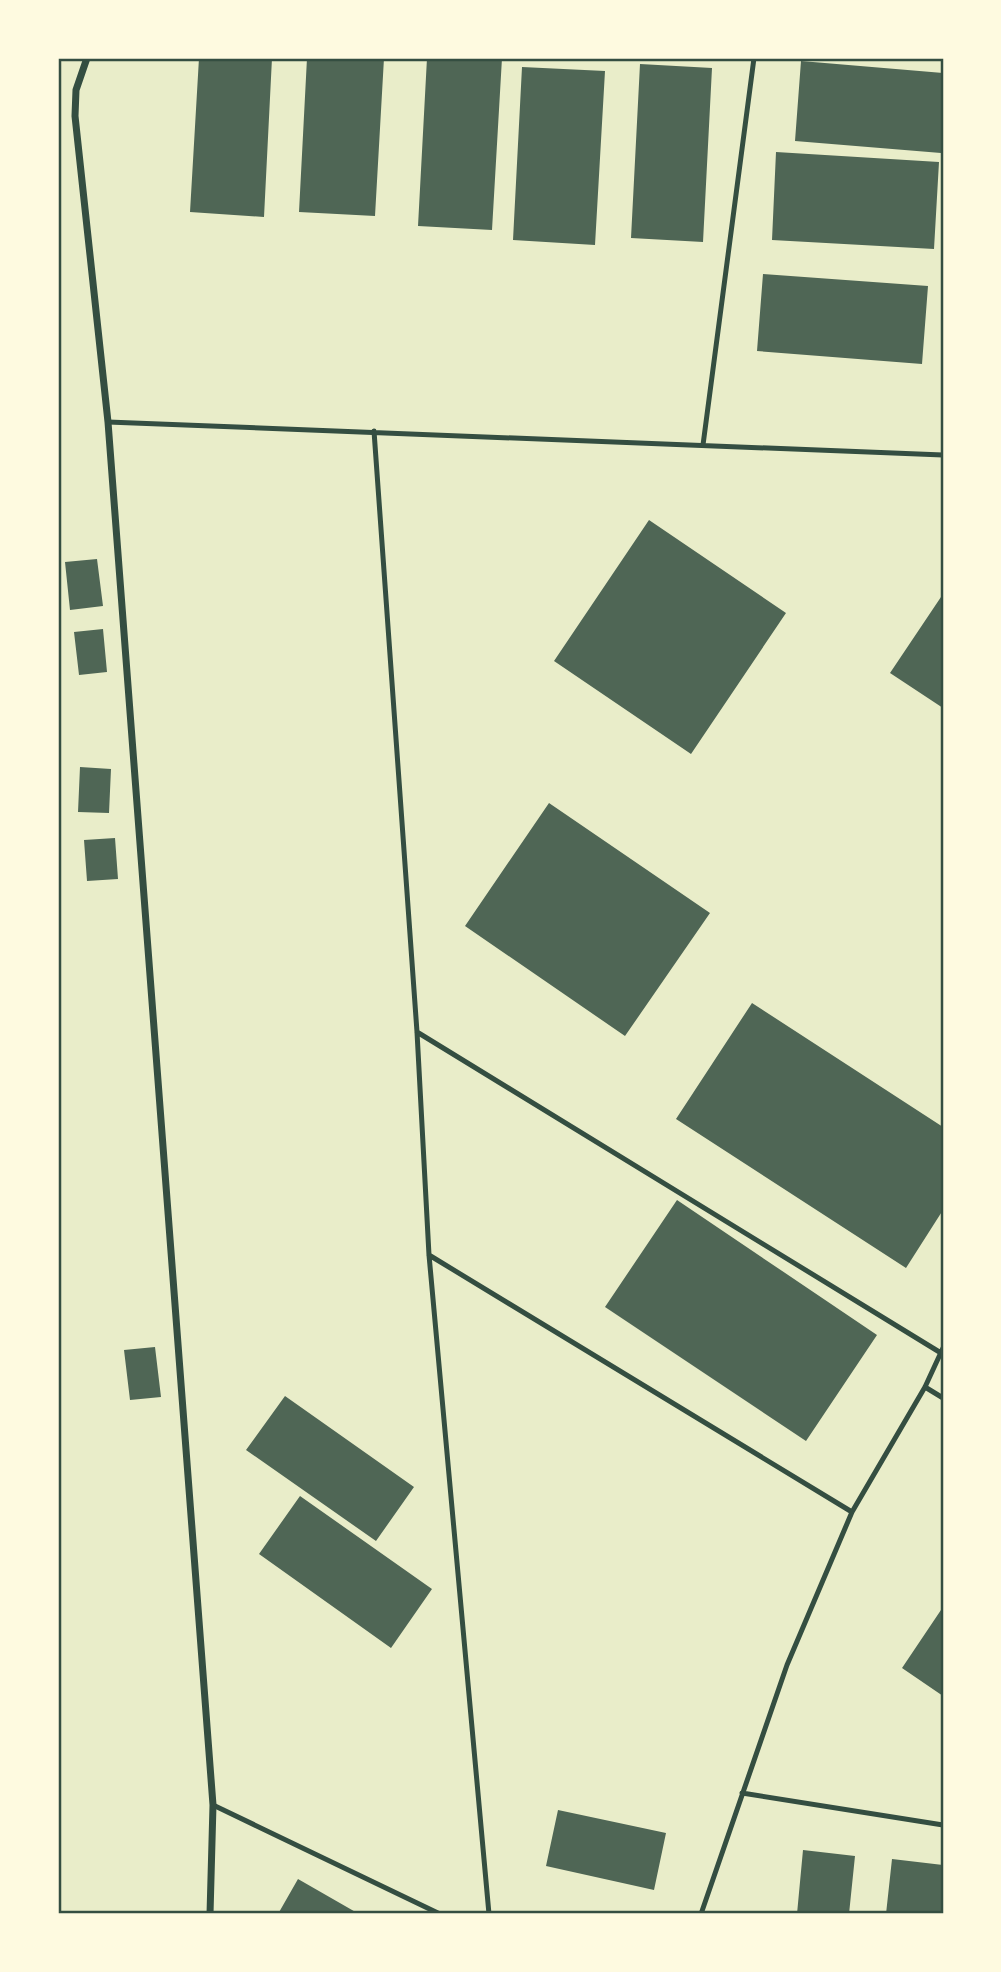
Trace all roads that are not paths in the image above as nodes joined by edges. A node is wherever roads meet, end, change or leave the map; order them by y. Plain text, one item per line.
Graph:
1 (87, 58) edge
2 (754, 58) edge
3 (108, 422) junction
4 (374, 431) junction
5 (703, 445) junction
6 (943, 455) edge
7 (416, 1032) junction
8 (429, 1255) junction
9 (942, 1350) edge
10 (925, 1387) junction
11 (943, 1398) edge
12 (852, 1512) junction
13 (742, 1793) junction
14 (213, 1805) junction
15 (943, 1825) edge
16 (209, 1914) edge
17 (440, 1914) edge
18 (489, 1914) edge
19 (701, 1914) edge

1 - 3 street
2 - 5 lane
3 - 4 lane
3 - 14 street
4 - 5 lane
4 - 7 lane
5 - 6 lane
7 - 8 lane
7 - 9 lane
8 - 12 lane
8 - 18 lane
9 - 10 lane
10 - 11 lane
10 - 12 lane
12 - 13 lane
13 - 15 lane
13 - 19 lane
14 - 16 street
14 - 17 lane

